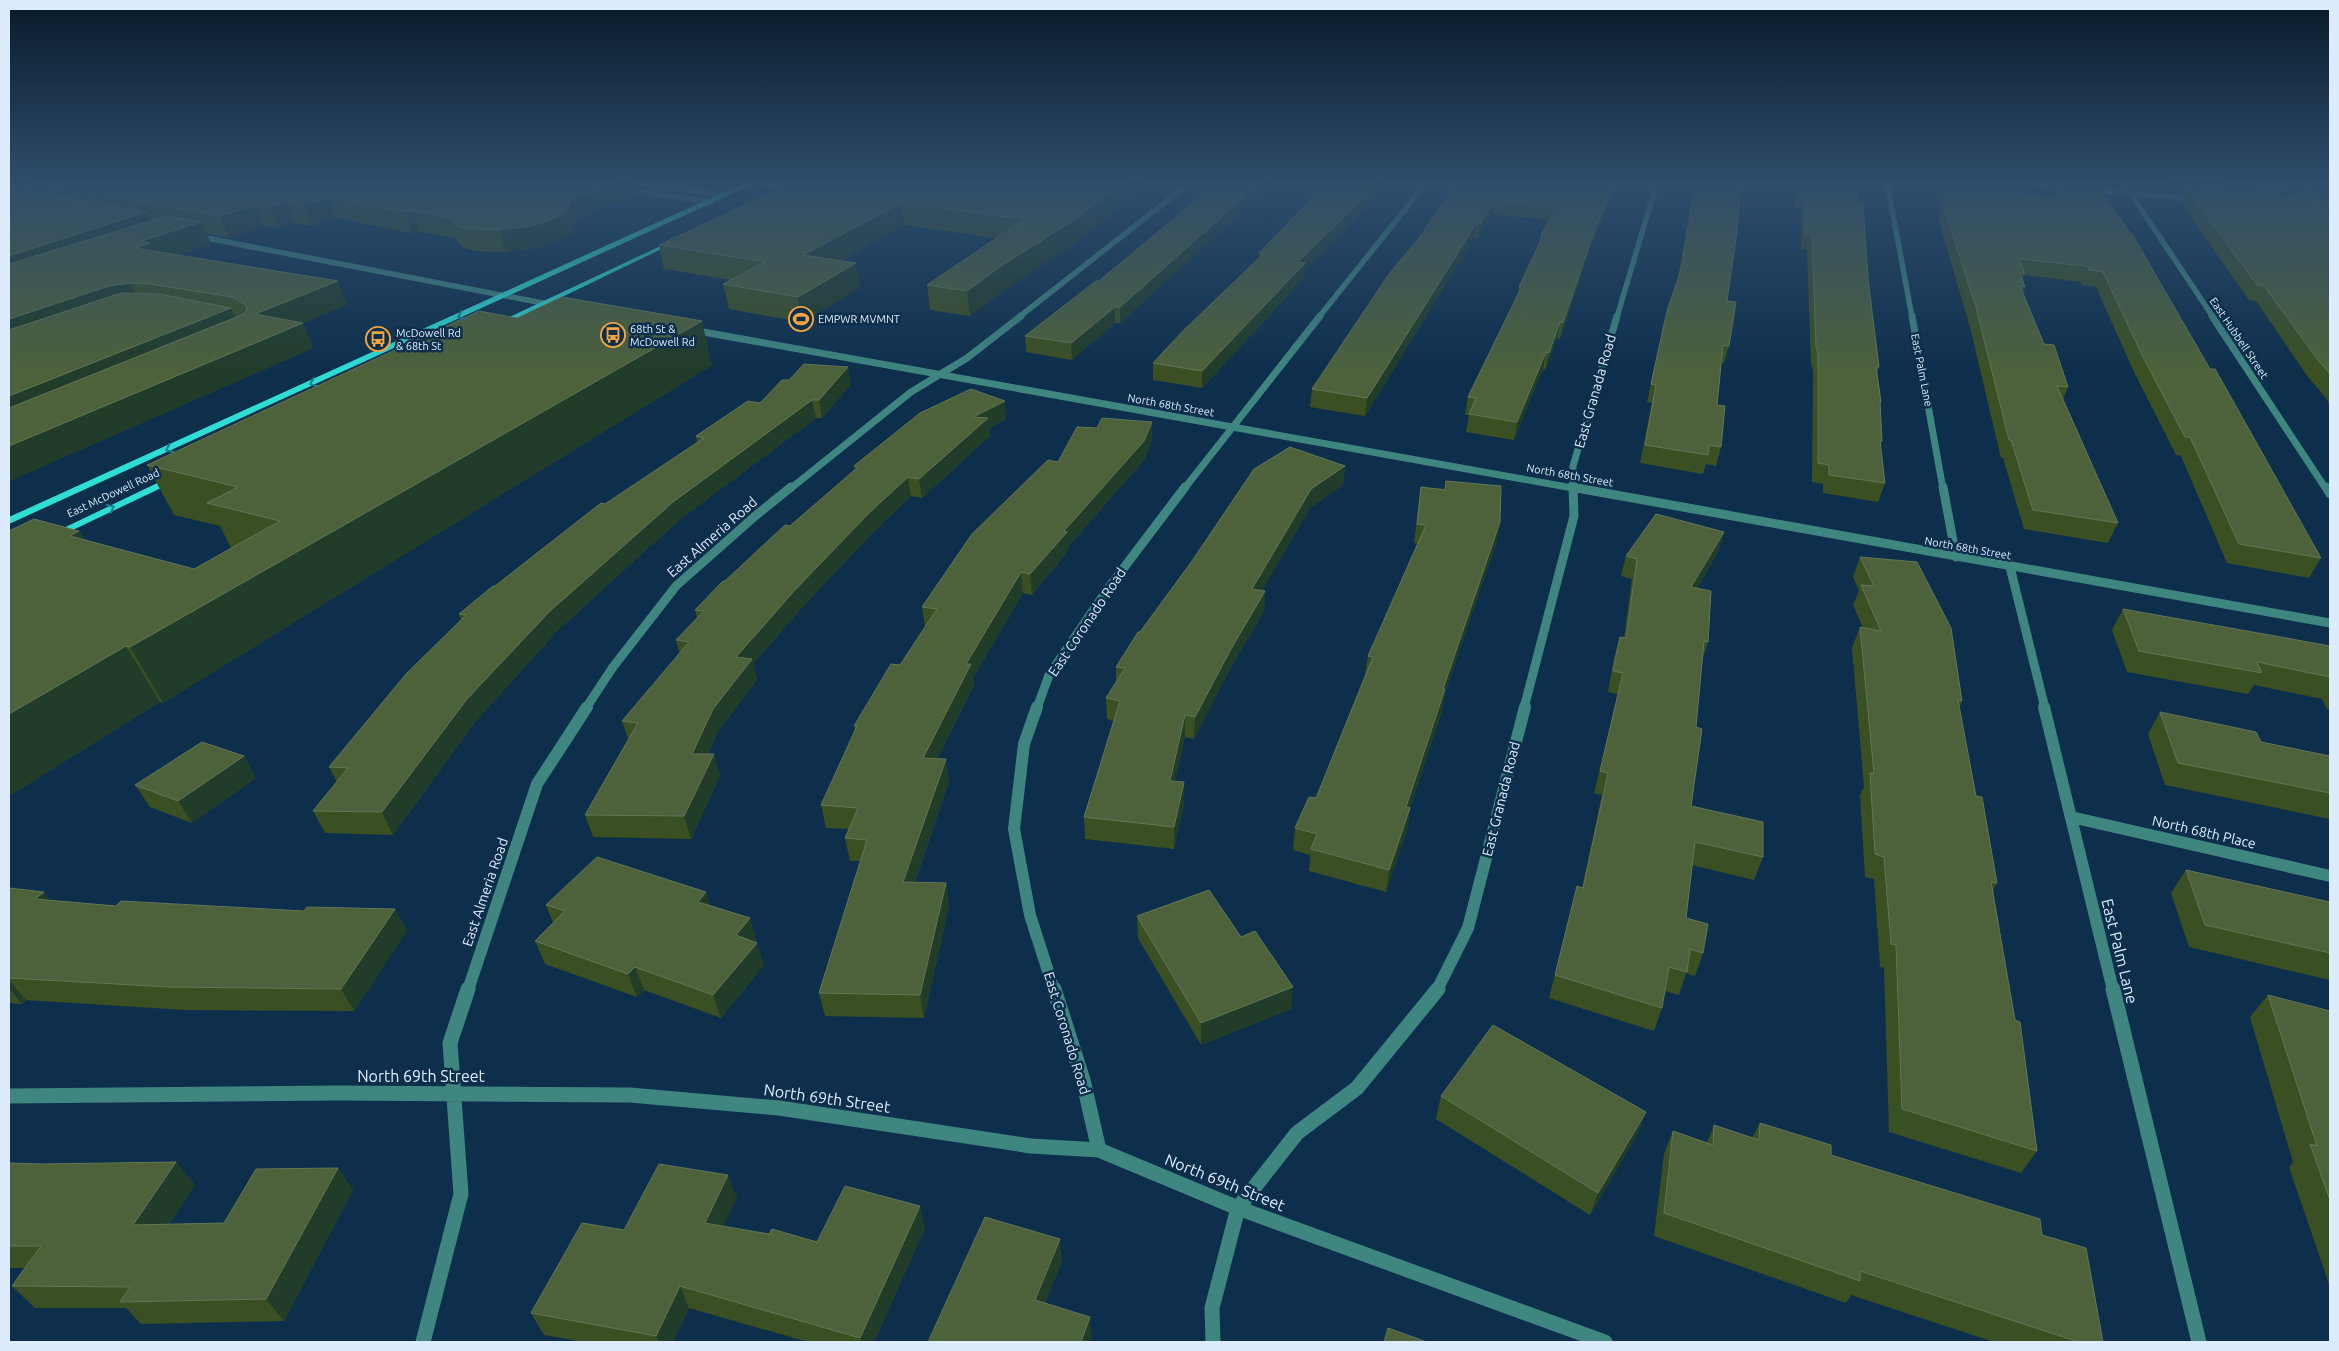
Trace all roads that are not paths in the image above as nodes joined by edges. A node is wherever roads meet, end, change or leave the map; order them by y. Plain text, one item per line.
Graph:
1 (243, 245) edge
2 (616, 245) edge
3 (665, 245) edge
4 (1110, 245) edge
5 (1377, 245) edge
6 (1638, 245) edge
7 (1899, 245) edge
8 (2165, 245) edge
9 (506, 295) junction
10 (543, 303) junction
11 (559, 306) edge
12 (488, 329) edge
13 (684, 329) edge
14 (939, 375) junction
15 (1231, 427) junction
16 (184, 473) edge
17 (1573, 488) junction
18 (2330, 494) edge
19 (20, 516) junction
20 (9, 521) edge
21 (66, 529) junction
22 (42, 540) edge
23 (1956, 557) junction
24 (2010, 567) junction
25 (2330, 623) edge
26 (2071, 817) junction
27 (2330, 876) edge
28 (455, 1094) junction
29 (9, 1096) edge
30 (1099, 1150) junction
31 (1238, 1208) junction
32 (423, 1342) edge
33 (1213, 1342) edge
34 (1605, 1342) edge
35 (2199, 1342) edge

1 - 9 street
2 - 9 main road, East McDowell Road
3 - 10 main road
4 - 14 street, East Almeria Road
5 - 15 street, East Coronado Road
6 - 17 street, East Granada Road
7 - 23 street, East Palm Lane
8 - 18 street, East Hubbell Street
9 - 10 street
9 -> 19 main road, East McDowell Road
10 - 11 street
10 - 12 main road
13 - 14 street, North 68th Street
14 - 15 street, North 68th Street
14 - 28 street, East Almeria Road
15 - 17 street, North 68th Street
15 - 30 street, East Coronado Road
21 -> 16 main road, East McDowell Road
17 - 23 street, North 68th Street
17 - 31 street, East Granada Road
19 - 20 main road, East McDowell Road
19 - 21 main road
21 - 22 main road, East McDowell Road
23 - 24 street, North 68th Street
24 - 25 street, North 68th Street
24 - 26 street, East Palm Lane
26 - 27 street, North 68th Place
26 - 35 street, East Palm Lane
28 - 29 street, North 69th Street
28 - 30 street, North 69th Street
28 - 32 street
30 - 31 street, North 69th Street
31 - 33 street, East Granada Road
31 - 34 street, North 69th Street

